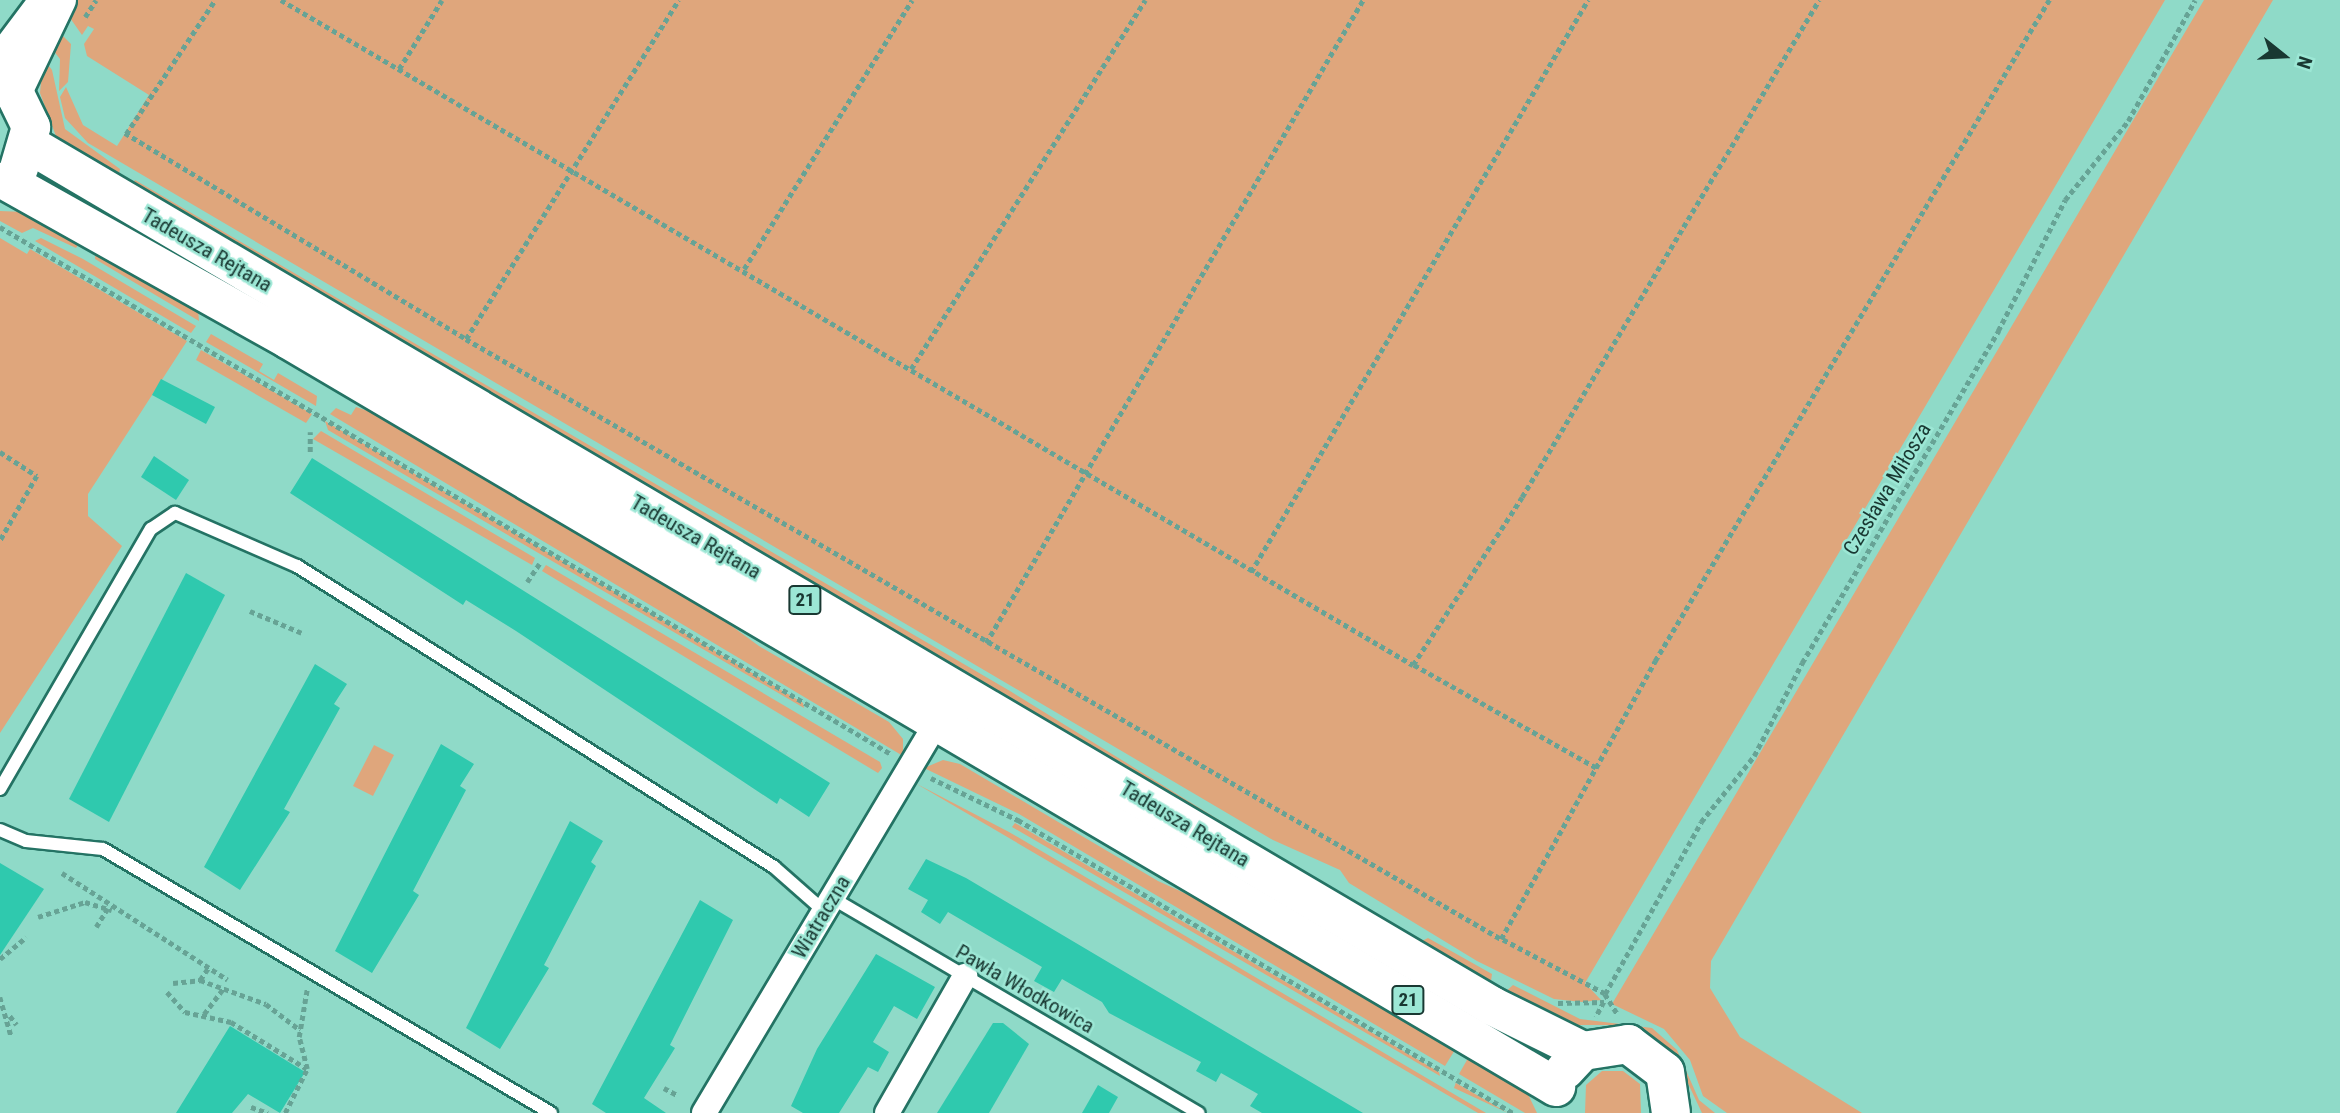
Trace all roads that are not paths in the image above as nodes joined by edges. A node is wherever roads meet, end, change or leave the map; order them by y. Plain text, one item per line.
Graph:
1 (46, 0) edge
2 (60, 0) edge
3 (5, 79) edge
4 (30, 145) junction
5 (3, 182) edge
6 (937, 721) junction
7 (0, 789) edge
8 (0, 830) edge
9 (828, 904) junction
10 (965, 976) junction
11 (1589, 1034) junction
12 (1556, 1100) edge
13 (551, 1113) edge
14 (704, 1113) edge
15 (887, 1113) edge
16 (1199, 1113) edge
17 (1671, 1113) edge

1 - 3 street
2 - 3 street
3 - 4 main road
4 - 5 main road
4 - 11 main road, Tadeusza Rejtana / 21
5 - 6 main road, Tadeusza Rejtana / 21
6 - 9 street, Wiatraczna
6 - 12 main road, Tadeusza Rejtana / 21
7 - 9 lane, Pawła Włodkowica
8 - 13 lane
9 - 10 lane, Pawła Włodkowica
9 - 14 street, Wiatraczna
10 - 15 street
10 - 16 lane, Pawła Włodkowica
11 - 12 main road
11 - 17 main road

